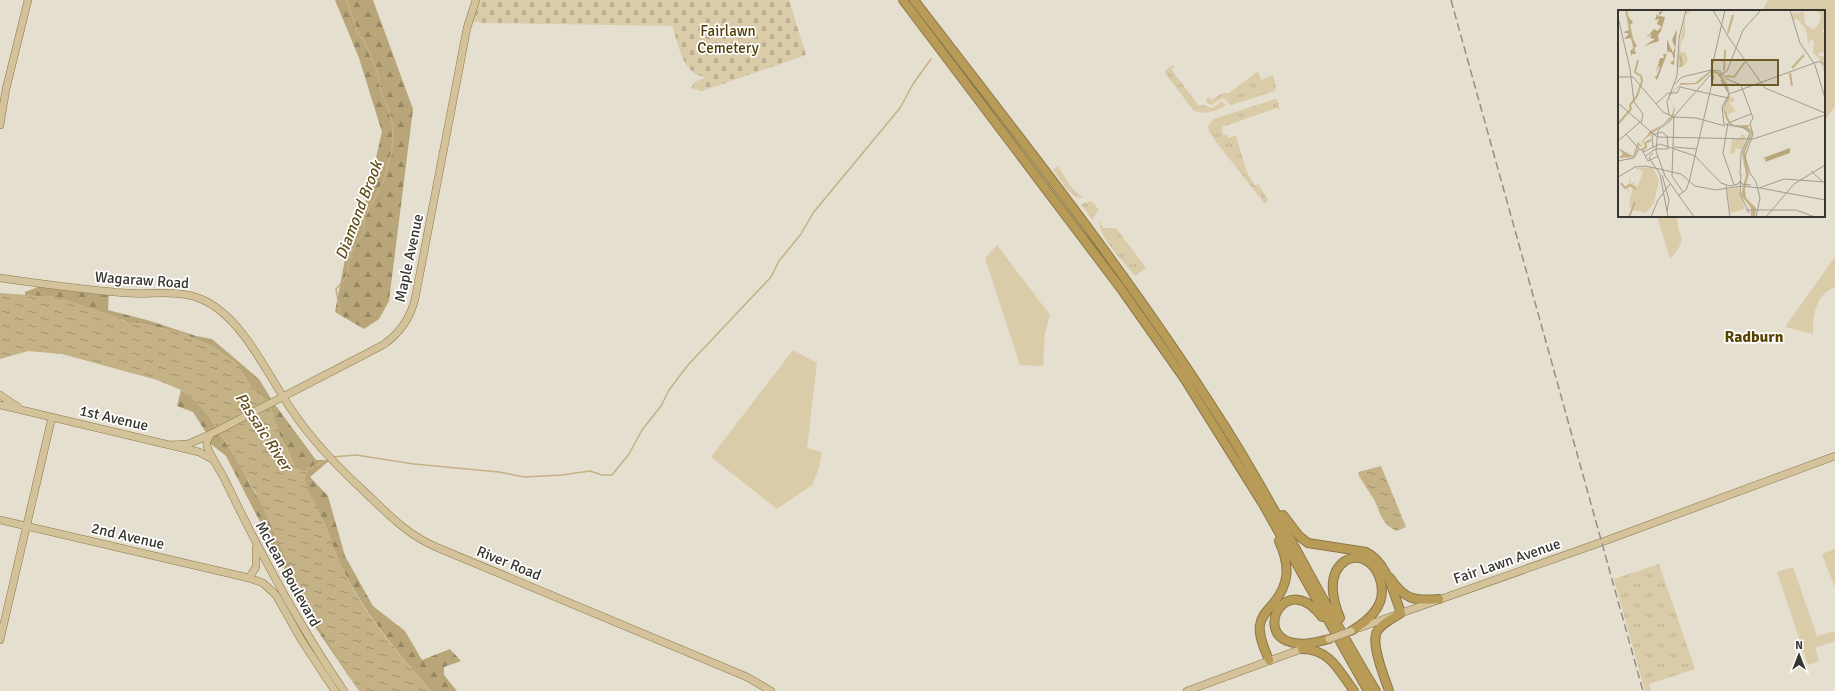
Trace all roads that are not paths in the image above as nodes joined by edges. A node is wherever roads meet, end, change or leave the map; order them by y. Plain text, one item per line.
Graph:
1 (28, 0) edge
2 (476, 0) edge
3 (903, 0) edge
4 (914, 0) edge
5 (0, 125) edge
6 (0, 278) edge
7 (0, 395) edge
8 (283, 396) junction
9 (0, 405) edge
10 (33, 413) junction
11 (52, 417) junction
12 (211, 434) junction
13 (169, 445) junction
14 (1242, 454) junction
15 (1835, 456) edge
16 (218, 465) junction
17 (1259, 497) junction
18 (0, 520) edge
19 (27, 526) junction
20 (256, 544) junction
21 (1381, 564) junction
22 (249, 578) junction
23 (1439, 599) junction
24 (1401, 613) junction
25 (1351, 631) junction
26 (1329, 639) junction
27 (0, 640) edge
28 (1302, 649) junction
29 (1354, 659) junction
30 (1269, 660) junction
31 (335, 691) edge
32 (344, 691) edge
33 (771, 691) edge
34 (1187, 691) edge
35 (1354, 691) edge
36 (1368, 691) edge
37 (1376, 691) edge
38 (1389, 691) edge

1 - 5 main road
2 - 8 main road, Maple Avenue
3 - 17 highway
4 - 14 highway
6 - 8 main road, Wagaraw Road
7 - 10 main road
8 - 12 main road, Maple Avenue
8 - 33 main road, River Road
9 - 10 main road, 1st Avenue
10 - 11 main road, 1st Avenue
11 - 13 main road, 1st Avenue
11 - 19 main road
12 - 13 main road, Maple Avenue
12 - 16 main road
13 - 16 main road, 1st Avenue
14 - 21 highway
14 - 29 highway
15 - 23 main road, Fair Lawn Avenue
16 - 20 main road, McLean Boulevard
17 - 29 highway
17 - 30 highway
18 - 19 main road, 2nd Avenue
19 - 22 main road, 2nd Avenue
19 - 27 main road
20 - 22 main road
20 - 32 main road, McLean Boulevard
21 - 23 highway
21 - 24 highway
22 - 31 main road, McLean Boulevard
23 - 24 main road, Fair Lawn Avenue
24 - 25 main road, Fair Lawn Avenue
24 - 38 highway
25 - 26 main road, Fair Lawn Avenue, bridge
25 - 29 highway
26 - 28 main road, Fair Lawn Avenue
26 - 29 highway
28 - 30 main road, Fair Lawn Avenue
28 - 35 highway
29 - 36 highway
29 - 37 highway
30 - 34 main road, Fair Lawn Avenue

